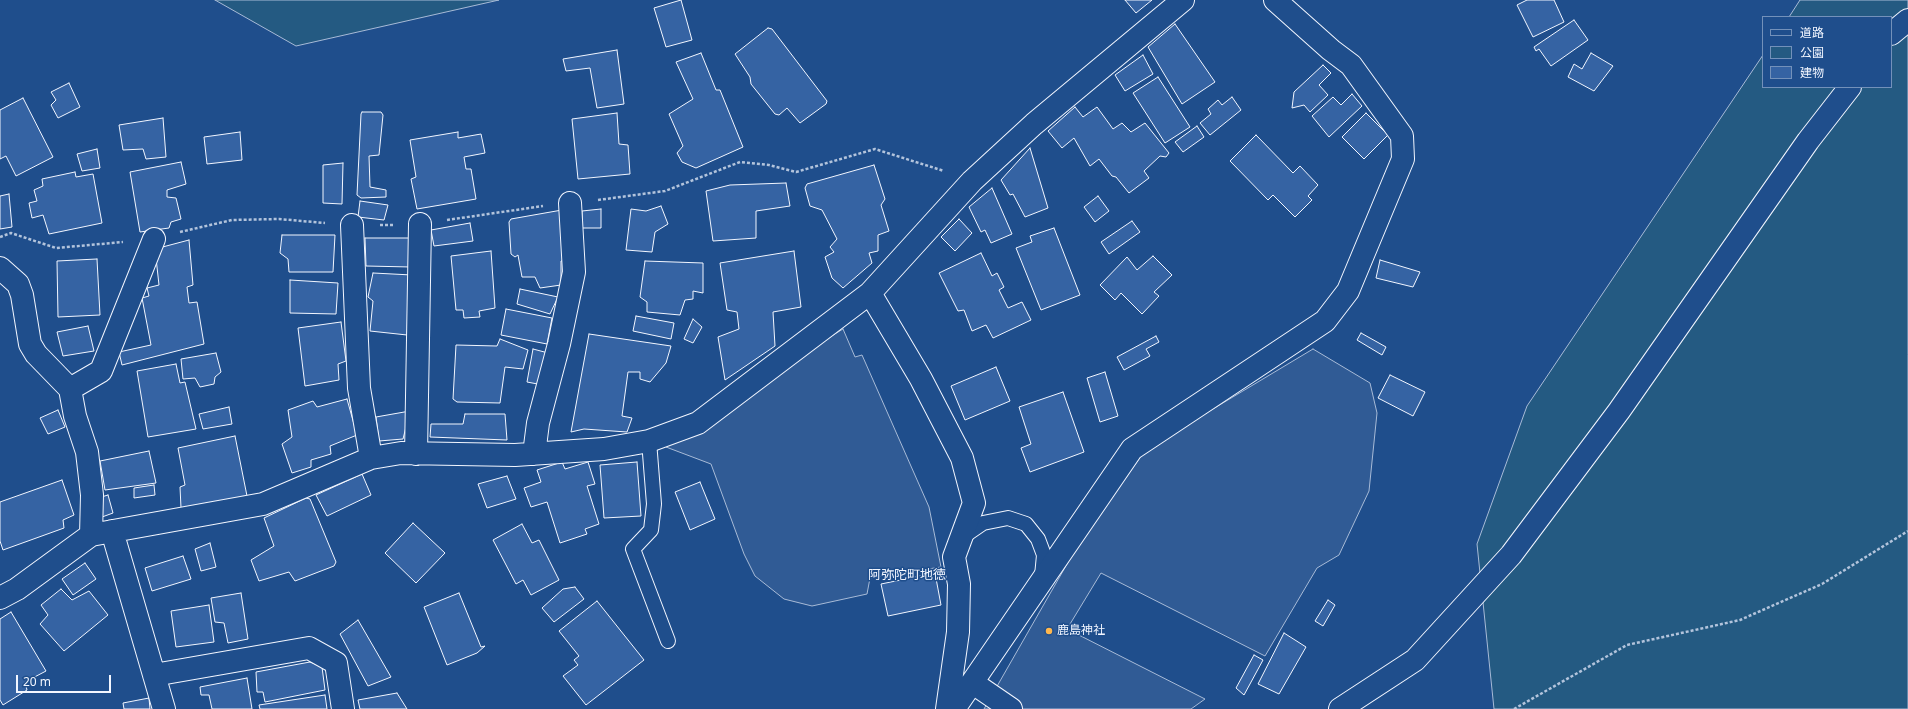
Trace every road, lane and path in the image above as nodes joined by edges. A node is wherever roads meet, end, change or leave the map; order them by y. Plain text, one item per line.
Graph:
1 (1184, 0) edge
2 (1275, 0) edge
3 (1908, 20) edge
4 (1892, 33) edge
5 (1849, 88) edge
6 (972, 181) junction
7 (570, 203) junction
8 (420, 224) junction
9 (352, 225) junction
10 (0, 237) edge
11 (154, 238) junction
12 (0, 268) edge
13 (870, 293) junction
14 (70, 389) junction
15 (649, 441) junction
16 (416, 454) junction
17 (534, 454) junction
18 (371, 458) junction
19 (1908, 531) edge
20 (101, 533) junction
21 (956, 569) junction
22 (1041, 580) junction
23 (0, 598) edge
24 (668, 640) dead end
25 (154, 675) junction
26 (973, 683) junction
27 (164, 709) edge
28 (343, 709) edge
29 (946, 709) edge
30 (954, 709) edge
31 (1010, 709) edge
32 (1340, 709) edge
33 (1514, 709) edge

1 - 6 street
2 - 22 street
3 - 4 street
5 - 32 street
6 - 7 path
6 - 13 street
7 - 8 path
7 - 17 street
8 - 9 path
8 - 16 street
9 - 11 path
9 - 18 street
10 - 11 path
11 - 14 street
12 - 14 street
13 - 15 street
13 - 21 street
14 - 20 street
15 - 17 street
15 - 24 lane
16 - 17 street
16 - 18 street
18 - 20 street
19 - 33 path
20 - 23 street
20 - 25 street
21 - 22 lane
21 - 29 street
22 - 26 street
25 - 27 street
25 - 28 street
26 - 30 street
26 - 31 street

